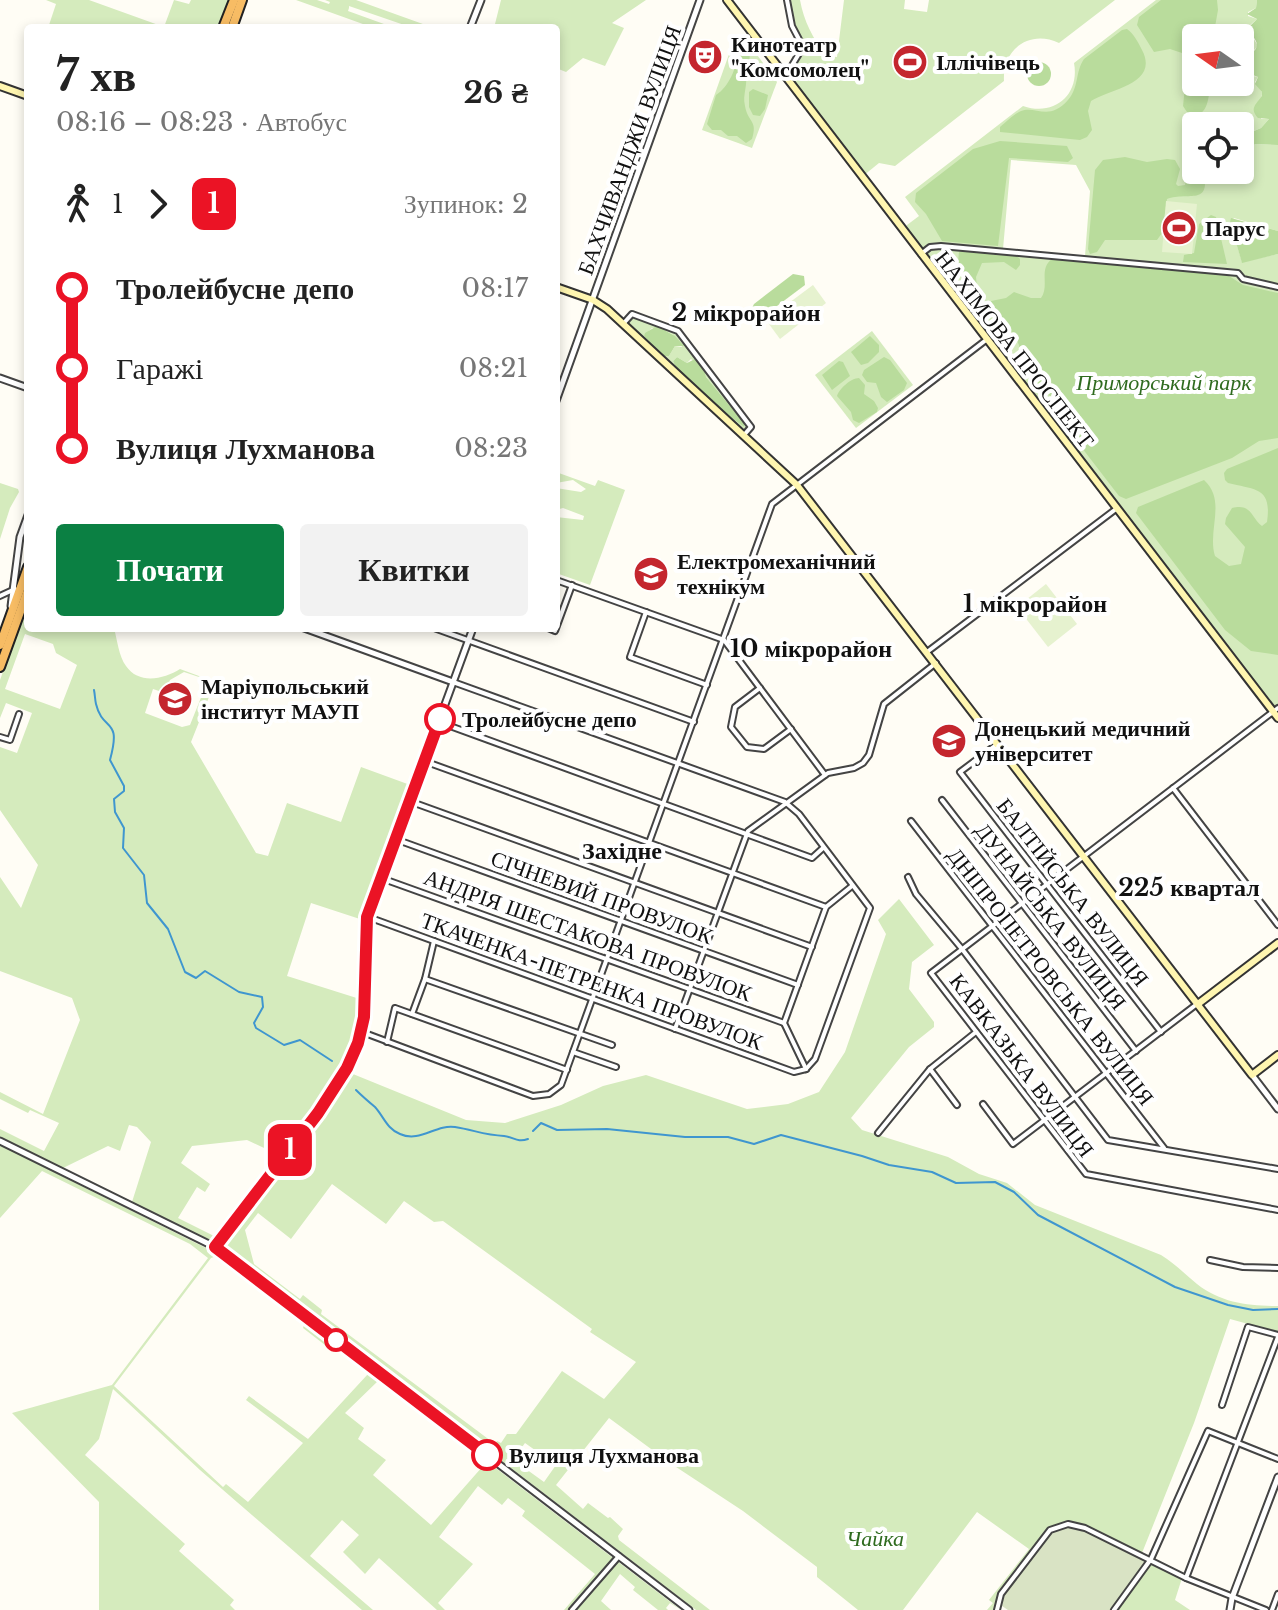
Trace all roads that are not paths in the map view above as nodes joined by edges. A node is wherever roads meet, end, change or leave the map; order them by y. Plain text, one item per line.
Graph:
1 (234, 0) edge
2 (242, 0) edge
3 (481, 0) edge
4 (787, 0) edge
5 (726, 1) edge
6 (701, 2) edge
7 (225, 24) edge
8 (233, 24) edge
9 (472, 24) edge
10 (785, 77) junction
11 (0, 86) edge
12 (24, 95) edge
13 (920, 254) junction
14 (1278, 287) edge
15 (560, 288) edge
16 (593, 300) junction
17 (623, 324) junction
18 (986, 340) junction
19 (0, 378) edge
20 (24, 387) edge
21 (560, 390) edge
22 (743, 436) junction
23 (797, 485) junction
24 (1116, 509) junction
25 (24, 526) edge
26 (24, 532) edge
27 (20, 537) junction
28 (560, 581) edge
29 (572, 585) junction
30 (21, 589) edge
31 (0, 596) edge
32 (646, 612) junction
33 (560, 617) edge
34 (315, 632) edge
35 (444, 632) edge
36 (471, 632) edge
37 (724, 640) junction
38 (468, 641) junction
39 (0, 645) edge
40 (927, 652) junction
41 (936, 663) junction
42 (0, 667) edge
43 (453, 682) junction
44 (707, 685) junction
45 (760, 688) junction
46 (1276, 713) edge
47 (19, 714) dead end
48 (439, 722) junction
49 (694, 722) junction
50 (791, 729) junction
51 (0, 737) edge
52 (998, 743) junction
53 (424, 761) junction
54 (679, 762) junction
55 (825, 775) junction
56 (1173, 788) junction
57 (942, 800) dead end
58 (409, 801) junction
59 (785, 802) junction
60 (664, 804) junction
61 (911, 821) dead end
62 (746, 834) junction
63 (395, 839) junction
64 (650, 843) junction
65 (823, 848) junction
66 (1085, 856) junction
67 (732, 873) junction
68 (908, 877) dead end
69 (381, 878) junction
70 (635, 883) junction
71 (1048, 884) junction
72 (852, 886) junction
73 (1022, 904) junction
74 (826, 907) junction
75 (718, 913) junction
76 (367, 917) junction
77 (621, 921) junction
78 (1278, 925) edge
79 (992, 926) junction
80 (434, 941) junction
81 (1278, 943) edge
82 (812, 947) junction
83 (962, 949) junction
84 (704, 951) junction
85 (607, 959) junction
86 (425, 979) junction
87 (798, 985) junction
88 (690, 989) junction
89 (593, 999) junction
90 (1198, 1004) junction
91 (412, 1014) junction
92 (784, 1023) junction
93 (675, 1029) junction
94 (976, 1031) junction
95 (362, 1032) junction
96 (1161, 1032) junction
97 (580, 1033) junction
98 (387, 1042) junction
99 (612, 1045) dead end
100 (1136, 1051) junction
101 (573, 1052) junction
102 (1278, 1055) edge
103 (616, 1067) dead end
104 (806, 1069) junction
105 (930, 1069) junction
106 (567, 1070) junction
107 (1106, 1073) junction
108 (1252, 1075) junction
109 (1075, 1097) junction
110 (983, 1104) dead end
111 (957, 1105) dead end
112 (1278, 1109) edge
113 (1045, 1121) junction
114 (878, 1133) dead end
115 (0, 1141) edge
116 (1166, 1150) junction
117 (1278, 1169) edge
118 (1278, 1210) edge
119 (215, 1247) junction
120 (1210, 1260) dead end
121 (1278, 1268) edge
122 (1278, 1336) edge
123 (1222, 1405) dead end
124 (1238, 1443) junction
125 (1278, 1459) edge
126 (1278, 1477) edge
127 (619, 1556) junction
128 (1151, 1559) junction
129 (1186, 1578) junction
130 (1278, 1594) edge
131 (1232, 1598) junction
132 (1000, 1609) edge
133 (572, 1610) edge
134 (689, 1610) edge
135 (1114, 1610) edge
136 (1230, 1610) edge
137 (1269, 1610) edge

1 - 7 highway
2 - 8 highway
3 - 9 street
4 - 10 street
5 - 10 main road, НАХІМОВА ПРОСПЕКТ
6 - 16 street, БАХЧИВАНДЖИ ВУЛИЦЯ
10 - 13 main road, НАХІМОВА ПРОСПЕКТ
11 - 12 main road
13 - 14 street
13 - 18 main road, НАХІМОВА ПРОСПЕКТ
15 - 16 main road
16 - 17 main road
16 - 21 street, БАХЧИВАНДЖИ ВУЛИЦЯ
17 - 22 main road
17 - 22 street
18 - 23 street
18 - 24 main road, НАХІМОВА ПРОСПЕКТ
19 - 20 street
22 - 23 main road
23 - 37 street
23 - 40 main road
24 - 40 street
24 - 46 main road, НАХІМОВА ПРОСПЕКТ
25 - 27 street
26 - 27 street
27 - 30 street
28 - 29 street
29 - 32 street
29 - 33 street
30 - 31 street
30 - 39 highway
30 - 42 highway
32 - 37 street
32 - 44 street
34 - 43 street
35 - 38 street
36 - 38 street
37 - 44 street
37 - 45 street
38 - 43 street
38 - 49 street
40 - 41 main road
41 - 52 main road
41 - 55 street
43 - 48 street
43 - 54 street
44 - 49 street
45 - 50 street
45 - 50 street
46 - 56 street
47 - 51 street
48 - 53 street
48 - 60 street
49 - 54 street
50 - 55 street
52 - 66 main road
52 - 71 street, БАЛТІЙСЬКА ВУЛИЦЯ
53 - 58 street
53 - 64 street
54 - 59 street
54 - 60 street
55 - 59 street
56 - 66 street
56 - 78 street
57 - 73 street, ДУНАЙСЬКА ВУЛИЦЯ
58 - 63 street
58 - 70 street
59 - 62 street
59 - 65 street
60 - 62 street
60 - 64 street
61 - 79 street, ДНІПРОПЕТРОВСЬКА ВУЛИЦЯ
62 - 65 street
62 - 67 street
63 - 69 street
63 - 77 street, СІЧНЕВИЙ ПРОВУЛОК
64 - 67 street
64 - 70 street
65 - 72 street
66 - 71 street
66 - 90 main road
67 - 74 street
67 - 75 street
68 - 83 street
69 - 76 street
69 - 85 street, АНДРІЯ ШЕСТАКОВА ПРОВУЛОК
70 - 75 street
70 - 77 street
71 - 73 street
71 - 96 street, БАЛТІЙСЬКА ВУЛИЦЯ
72 - 74 street
72 - 104 street
73 - 79 street
73 - 100 street, ДУНАЙСЬКА ВУЛИЦЯ
74 - 82 street
75 - 82 street
75 - 84 street
76 - 80 street, ТКАЧЕНКА-ПЕТРЕНКА ПРОВУЛОК
76 - 95 street
77 - 84 street, СІЧНЕВИЙ ПРОВУЛОК
77 - 85 street
79 - 83 street
79 - 107 street, ДНІПРОПЕТРОВСЬКА ВУЛИЦЯ
80 - 86 street
80 - 89 street, ТКАЧЕНКА-ПЕТРЕНКА ПРОВУЛОК
81 - 90 main road
82 - 87 street
83 - 94 street, КАВКАЗЬКА ВУЛИЦЯ
83 - 109 street
84 - 87 street, СІЧНЕВИЙ ПРОВУЛОК
84 - 88 street
85 - 88 street, АНДРІЯ ШЕСТАКОВА ПРОВУЛОК
85 - 89 street
86 - 91 street
86 - 97 street
87 - 92 street
88 - 92 street, АНДРІЯ ШЕСТАКОВА ПРОВУЛОК
88 - 93 street
89 - 93 street, ТКАЧЕНКА-ПЕТРЕНКА ПРОВУЛОК
89 - 97 street
90 - 96 street
90 - 108 main road
91 - 98 street
91 - 106 street
92 - 104 street
93 - 104 street, ТКАЧЕНКА-ПЕТРЕНКА ПРОВУЛОК
94 - 105 street
94 - 113 street, КАВКАЗЬКА ВУЛИЦЯ
95 - 98 street
95 - 119 street
96 - 100 street
97 - 99 street
97 - 101 street
98 - 106 street
100 - 107 street
101 - 103 street
101 - 106 street
102 - 108 main road
105 - 111 street
105 - 114 street
107 - 109 street
107 - 116 street, ДНІПРОПЕТРОВСЬКА ВУЛИЦЯ
108 - 112 street
109 - 113 street
109 - 116 street
110 - 113 street
113 - 118 street, КАВКАЗЬКА ВУЛИЦЯ
115 - 119 street
116 - 117 street
119 - 127 street
120 - 121 street
122 - 123 street
122 - 124 street
124 - 125 street
124 - 128 street
124 - 129 street
126 - 131 street
127 - 133 street
127 - 134 street
128 - 129 street
128 - 132 street
128 - 135 street
129 - 131 street
130 - 137 street
131 - 136 street
131 - 137 street

